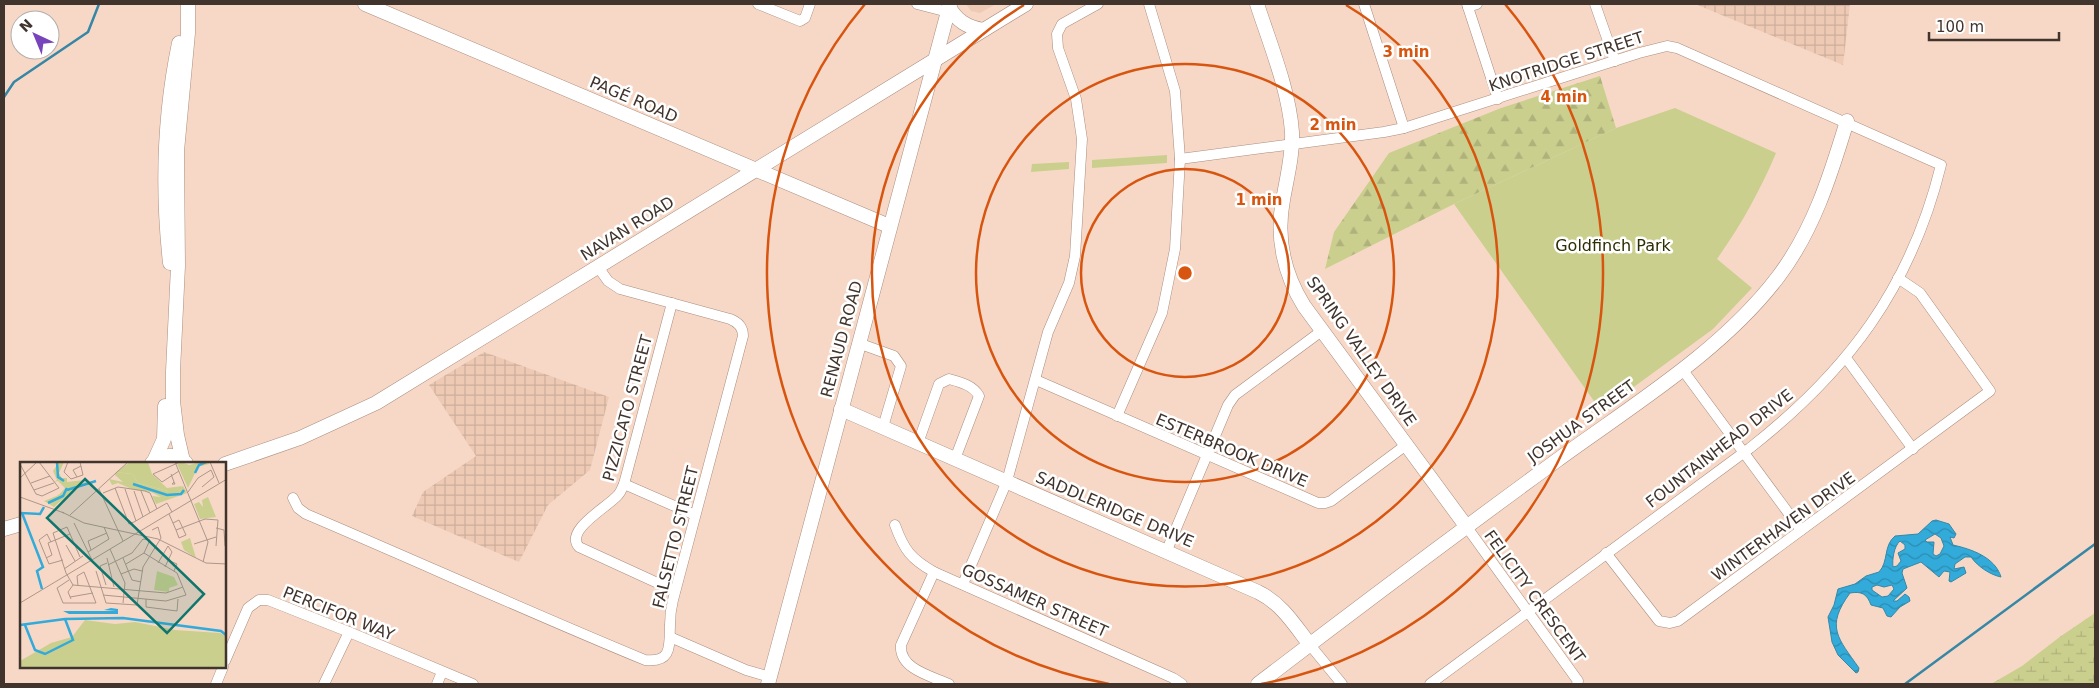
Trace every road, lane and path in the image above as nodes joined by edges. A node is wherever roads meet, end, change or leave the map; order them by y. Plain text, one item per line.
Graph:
1 (188, 4) edge
2 (365, 4) edge
3 (758, 4) edge
4 (810, 4) edge
5 (917, 4) edge
6 (1026, 4) edge
7 (1098, 4) edge
8 (1149, 4) edge
9 (1257, 4) edge
10 (1364, 4) edge
11 (1595, 4) edge
12 (1471, 5) edge
13 (949, 8) edge
14 (983, 30) junction
15 (935, 61) junction
16 (1615, 61) junction
17 (1498, 99) junction
18 (1847, 122) junction
19 (1404, 128) junction
20 (1292, 144) junction
21 (1180, 158) junction
22 (1941, 165) joint
23 (754, 170) junction
24 (889, 226) junction
25 (598, 267) junction
26 (1898, 278) junction
27 (672, 303) junction
28 (1323, 330) junction
29 (858, 343) junction
30 (173, 349) junction
31 (1846, 358) junction
32 (1682, 369) junction
33 (1036, 380) junction
34 (841, 409) junction
35 (1117, 416) junction
36 (883, 427) junction
37 (918, 443) junction
38 (1406, 445) junction
39 (1914, 449) junction
40 (1744, 453) junction
41 (1208, 456) junction
42 (955, 459) junction
43 (153, 462) edge
44 (184, 462) edge
45 (229, 465) edge
46 (1006, 481) junction
47 (624, 484) junction
48 (292, 498) dead end
49 (694, 514) junction
50 (20, 524) edge
51 (896, 525) dead end
52 (1466, 526) junction
53 (4, 529) edge
54 (1801, 530) junction
55 (1167, 550) junction
56 (1606, 553) junction
57 (934, 572) junction
58 (963, 584) junction
59 (675, 591) junction
60 (1528, 611) junction
61 (349, 632) junction
62 (670, 637) junction
63 (1310, 645) junction
64 (226, 658) edge
65 (223, 668) edge
66 (442, 672) junction
67 (769, 681) edge
68 (216, 684) edge
69 (324, 684) edge
70 (437, 684) edge
71 (473, 684) edge
72 (949, 684) edge
73 (1182, 684) edge
74 (1258, 684) edge
75 (1342, 684) edge
76 (1430, 684) edge
77 (1577, 684) edge

1 - 30 street
2 - 23 street, PAGÉ ROAD
3 - 4 street
5 - 13 street
6 - 14 street, NAVAN ROAD
7 - 33 street
8 - 21 street
9 - 20 street, SPRING VALLEY DRIVE
10 - 19 street
11 - 16 street
12 - 17 street
13 - 14 street
13 - 15 street, RENAUD ROAD
14 - 15 street, NAVAN ROAD
15 - 23 street, NAVAN ROAD
15 - 24 street, RENAUD ROAD
16 - 17 street, KNOTRIDGE STREET
16 - 18 street, KNOTRIDGE STREET
17 - 19 street, KNOTRIDGE STREET
18 - 22 street, KNOTRIDGE STREET
18 - 32 street, JOSHUA STREET
19 - 20 street, KNOTRIDGE STREET
20 - 21 street, KNOTRIDGE STREET
20 - 28 street, SPRING VALLEY DRIVE
21 - 35 street
22 - 26 street, FOUNTAINHEAD DRIVE
23 - 24 street, PAGÉ ROAD
23 - 25 street, NAVAN ROAD
24 - 29 street, RENAUD ROAD
25 - 27 street, FALSETTO STREET
25 - 45 street, NAVAN ROAD
26 - 31 street, FOUNTAINHEAD DRIVE
26 - 39 street, WINTERHAVEN DRIVE
27 - 47 street, PIZZICATO STREET
27 - 49 street, FALSETTO STREET
28 - 38 street, SPRING VALLEY DRIVE
28 - 41 street
29 - 34 street, RENAUD ROAD
29 - 36 street
30 - 43 street
30 - 44 street
31 - 39 street
31 - 40 street, FOUNTAINHEAD DRIVE
32 - 40 street
32 - 52 street, JOSHUA STREET
33 - 35 street, ESTERBROOK DRIVE
33 - 46 street
34 - 36 street, SADDLERIDGE DRIVE
34 - 67 street, RENAUD ROAD
35 - 41 street, ESTERBROOK DRIVE
36 - 37 street, SADDLERIDGE DRIVE
37 - 42 street, SADDLERIDGE DRIVE
37 - 42 street
38 - 41 street, ESTERBROOK DRIVE
38 - 52 street, SPRING VALLEY DRIVE
39 - 54 street, WINTERHAVEN DRIVE
40 - 54 street
40 - 56 street, FOUNTAINHEAD DRIVE
41 - 55 street
42 - 46 street, SADDLERIDGE DRIVE
43 - 44 street
46 - 55 street, SADDLERIDGE DRIVE
46 - 58 street
47 - 49 street
47 - 59 street, PIZZICATO STREET
48 - 62 street, FALSETTO STREET
49 - 59 street, FALSETTO STREET
50 - 53 street
51 - 57 street, GOSSAMER STREET
52 - 60 street, FELICITY CRESCENT
52 - 63 street, JOSHUA STREET
54 - 56 street, WINTERHAVEN DRIVE
55 - 63 street, SADDLERIDGE DRIVE
56 - 60 street, FOUNTAINHEAD DRIVE
57 - 58 street, GOSSAMER STREET
57 - 72 street
58 - 73 street, GOSSAMER STREET
59 - 62 street, FALSETTO STREET
60 - 76 street, FOUNTAINHEAD DRIVE
60 - 77 street, FELICITY CRESCENT
61 - 64 street, PERCIFOR WAY
61 - 66 street, PERCIFOR WAY
61 - 69 street
62 - 67 street
63 - 74 street, JOSHUA STREET
63 - 75 street, SADDLERIDGE DRIVE
65 - 68 street
66 - 70 street
66 - 71 street, PERCIFOR WAY

